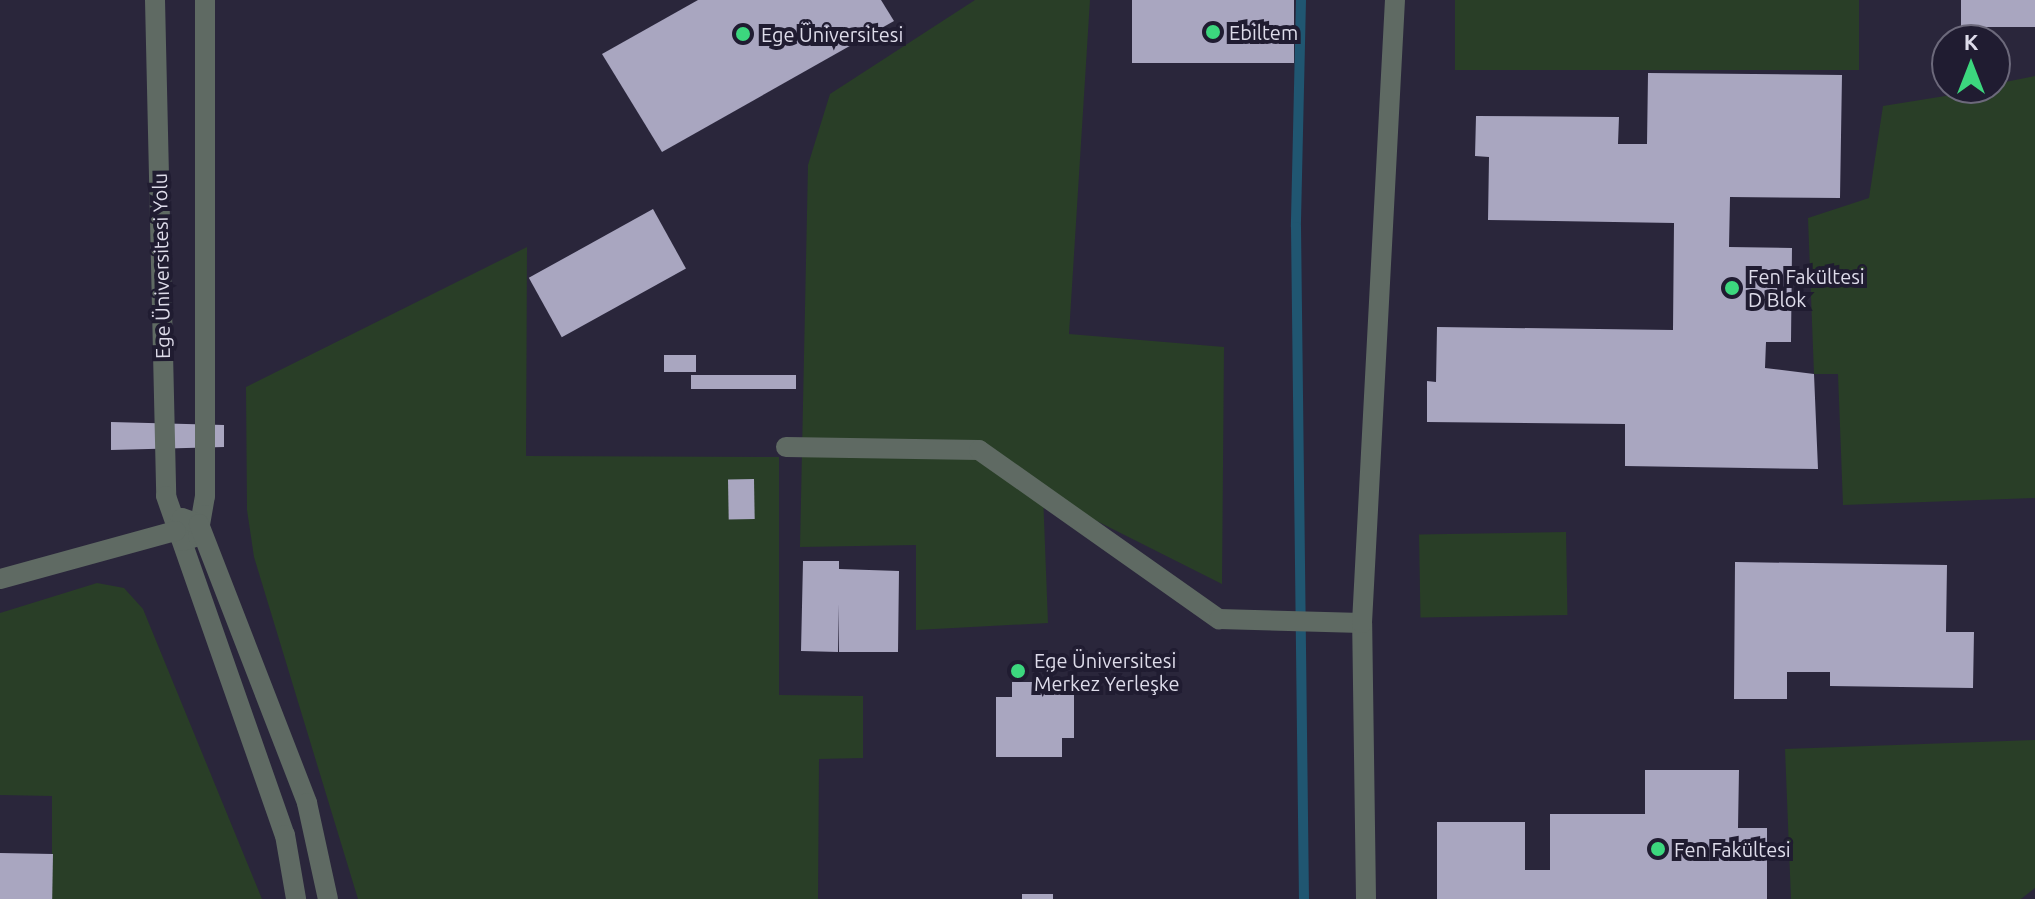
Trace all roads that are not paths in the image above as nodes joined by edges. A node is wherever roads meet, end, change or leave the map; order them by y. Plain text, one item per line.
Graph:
1 (155, 0) edge
2 (205, 0) edge
3 (1395, 0) edge
4 (786, 447) dead end
5 (200, 528) junction
6 (176, 531) junction
7 (0, 579) edge
8 (1362, 623) junction
9 (296, 899) edge
10 (328, 899) edge
11 (1366, 899) edge

1 - 6 street, Ege Üniversitesi Yolu
2 - 5 street, Ege Üniversitesi Yolu
3 - 8 street
4 - 8 street
5 - 6 street
5 - 10 street
6 - 7 street
6 - 9 street, Ege Üniversitesi Yolu
8 - 11 street

